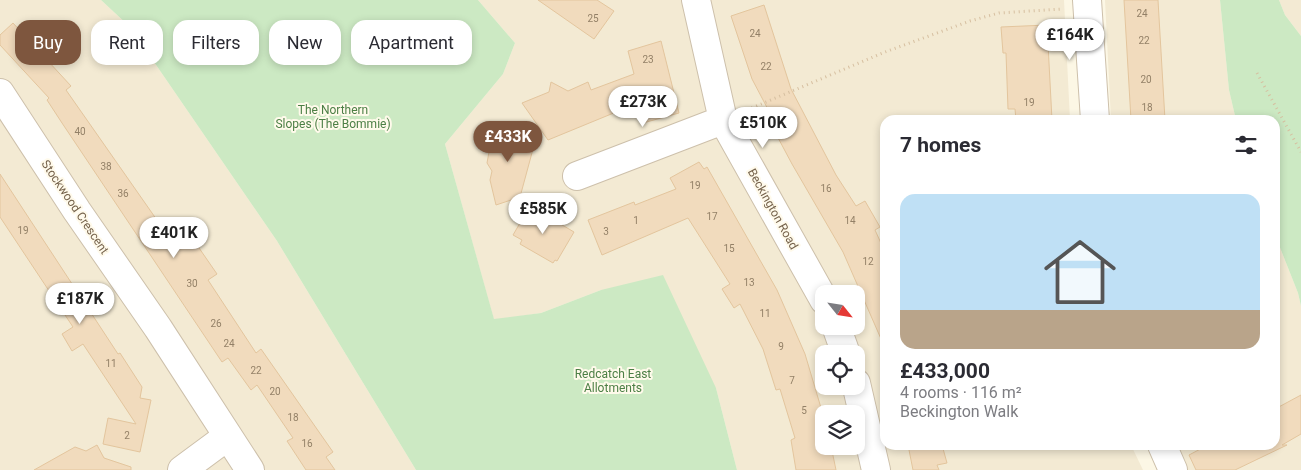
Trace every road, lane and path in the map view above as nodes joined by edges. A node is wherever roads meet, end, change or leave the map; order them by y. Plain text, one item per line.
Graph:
1 (696, 0) edge
2 (1087, 0) edge
3 (1057, 9) dead end
4 (1257, 73) dead end
5 (0, 93) edge
6 (1095, 115) edge
7 (723, 120) junction
8 (1301, 152) edge
9 (577, 176) dead end
10 (816, 285) edge
11 (859, 395) edge
12 (228, 436) junction
13 (1164, 450) edge
14 (182, 470) edge
15 (250, 470) edge
16 (876, 470) edge
17 (1173, 470) edge

1 - 7 street, Beckington Road
2 - 6 street
3 - 7 path
4 - 8 path
5 - 12 street, Stockwood Crescent
7 - 9 street
7 - 10 street, Beckington Road
11 - 16 street
12 - 14 street
12 - 15 street, Stockwood Crescent
13 - 17 street

